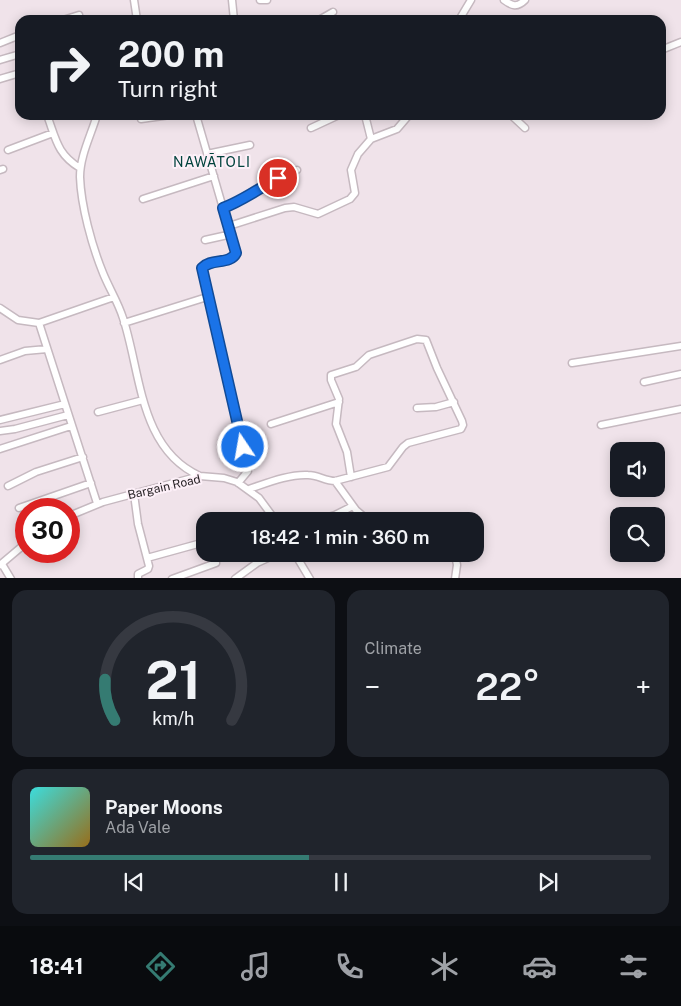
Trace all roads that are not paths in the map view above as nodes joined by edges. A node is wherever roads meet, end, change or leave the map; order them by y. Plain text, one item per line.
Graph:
1 (134, 0) edge
2 (232, 0) edge
3 (260, 0) edge
4 (266, 0) edge
5 (471, 0) edge
6 (504, 0) edge
7 (525, 0) edge
8 (333, 12) dead end
9 (136, 15) edge
10 (234, 15) edge
11 (328, 15) edge
12 (462, 15) edge
13 (15, 36) edge
14 (681, 42) edge
15 (0, 43) edge
16 (666, 48) edge
17 (15, 56) edge
18 (0, 60) edge
19 (15, 74) edge
20 (0, 79) edge
21 (49, 120) edge
22 (95, 120) edge
23 (198, 120) edge
24 (328, 120) edge
25 (366, 120) edge
26 (405, 120) edge
27 (517, 120) edge
28 (311, 128) dead end
29 (526, 128) dead end
30 (53, 133) junction
31 (371, 139) junction
32 (250, 145) dead end
33 (8, 150) dead end
34 (208, 154) junction
35 (80, 168) junction
36 (297, 170) dead end
37 (214, 176) junction
38 (143, 199) dead end
39 (223, 208) junction
40 (229, 226) junction
41 (232, 234) junction
42 (205, 240) dead end
43 (114, 297) junction
44 (208, 297) junction
45 (0, 308) edge
46 (39, 323) junction
47 (124, 323) junction
48 (681, 346) edge
49 (47, 349) junction
50 (0, 360) edge
51 (572, 362) dead end
52 (681, 374) edge
53 (644, 382) dead end
54 (143, 400) junction
55 (339, 402) junction
56 (454, 402) junction
57 (65, 404) junction
58 (417, 408) dead end
59 (681, 409) edge
60 (98, 412) dead end
61 (68, 415) junction
62 (0, 420) edge
63 (271, 424) dead end
64 (601, 425) dead end
65 (71, 426) junction
66 (0, 431) edge
67 (0, 449) edge
68 (83, 457) junction
69 (200, 476) junction
70 (351, 477) junction
71 (335, 481) junction
72 (238, 482) junction
73 (92, 483) junction
74 (8, 486) dead end
75 (249, 489) junction
76 (134, 494) junction
77 (48, 498) edge
78 (98, 504) junction
79 (353, 506) junction
80 (80, 511) edge
81 (269, 512) edge
82 (337, 512) edge
83 (359, 512) edge
84 (196, 544) edge
85 (15, 552) edge
86 (147, 558) junction
87 (259, 562) edge
88 (300, 562) edge
89 (456, 562) edge
90 (216, 563) dead end
91 (1, 564) edge
92 (11, 578) edge
93 (138, 578) edge
94 (172, 578) edge
95 (234, 578) edge
96 (310, 578) edge
97 (455, 578) edge

1 - 9 street
2 - 10 street
3 - 4 street
5 - 12 street
6 - 7 street
8 - 11 street
13 - 15 street
14 - 16 street
17 - 18 street
19 - 20 street
21 - 30 street
22 - 35 street
23 - 34 street
24 - 28 street
25 - 31 street
26 - 31 street
27 - 29 street
30 - 33 street
30 - 35 street
31 - 40 street
32 - 34 street
34 - 37 street
35 - 43 street
36 - 39 street
37 - 38 street
37 - 39 street
39 - 40 street
40 - 41 street
41 - 42 street
41 - 44 street
43 - 46 street
43 - 47 street
44 - 47 street
44 - 72 street
45 - 46 street
46 - 49 street
47 - 54 street
48 - 51 street
49 - 50 street
49 - 57 street
52 - 53 street
54 - 60 street
54 - 69 street
55 - 56 street
55 - 63 street
55 - 70 street
56 - 58 street
56 - 70 street
57 - 61 street
57 - 62 street
59 - 64 street
61 - 65 street
61 - 66 street
65 - 67 street
65 - 68 street
68 - 73 street
68 - 74 street
69 - 72 street, Bargain Road
69 - 76 street, Bargain Road
70 - 71 street
71 - 75 street
71 - 79 street
72 - 75 street, Bargain Road
73 - 77 street
73 - 78 street
75 - 81 street, Bargain Road
76 - 78 street, Bargain Road
76 - 86 street
78 - 80 street, Bargain Road
79 - 82 street
79 - 83 street
84 - 86 street
85 - 91 street
86 - 93 street
87 - 95 street
88 - 96 street
89 - 97 street
90 - 94 street
91 - 92 street

